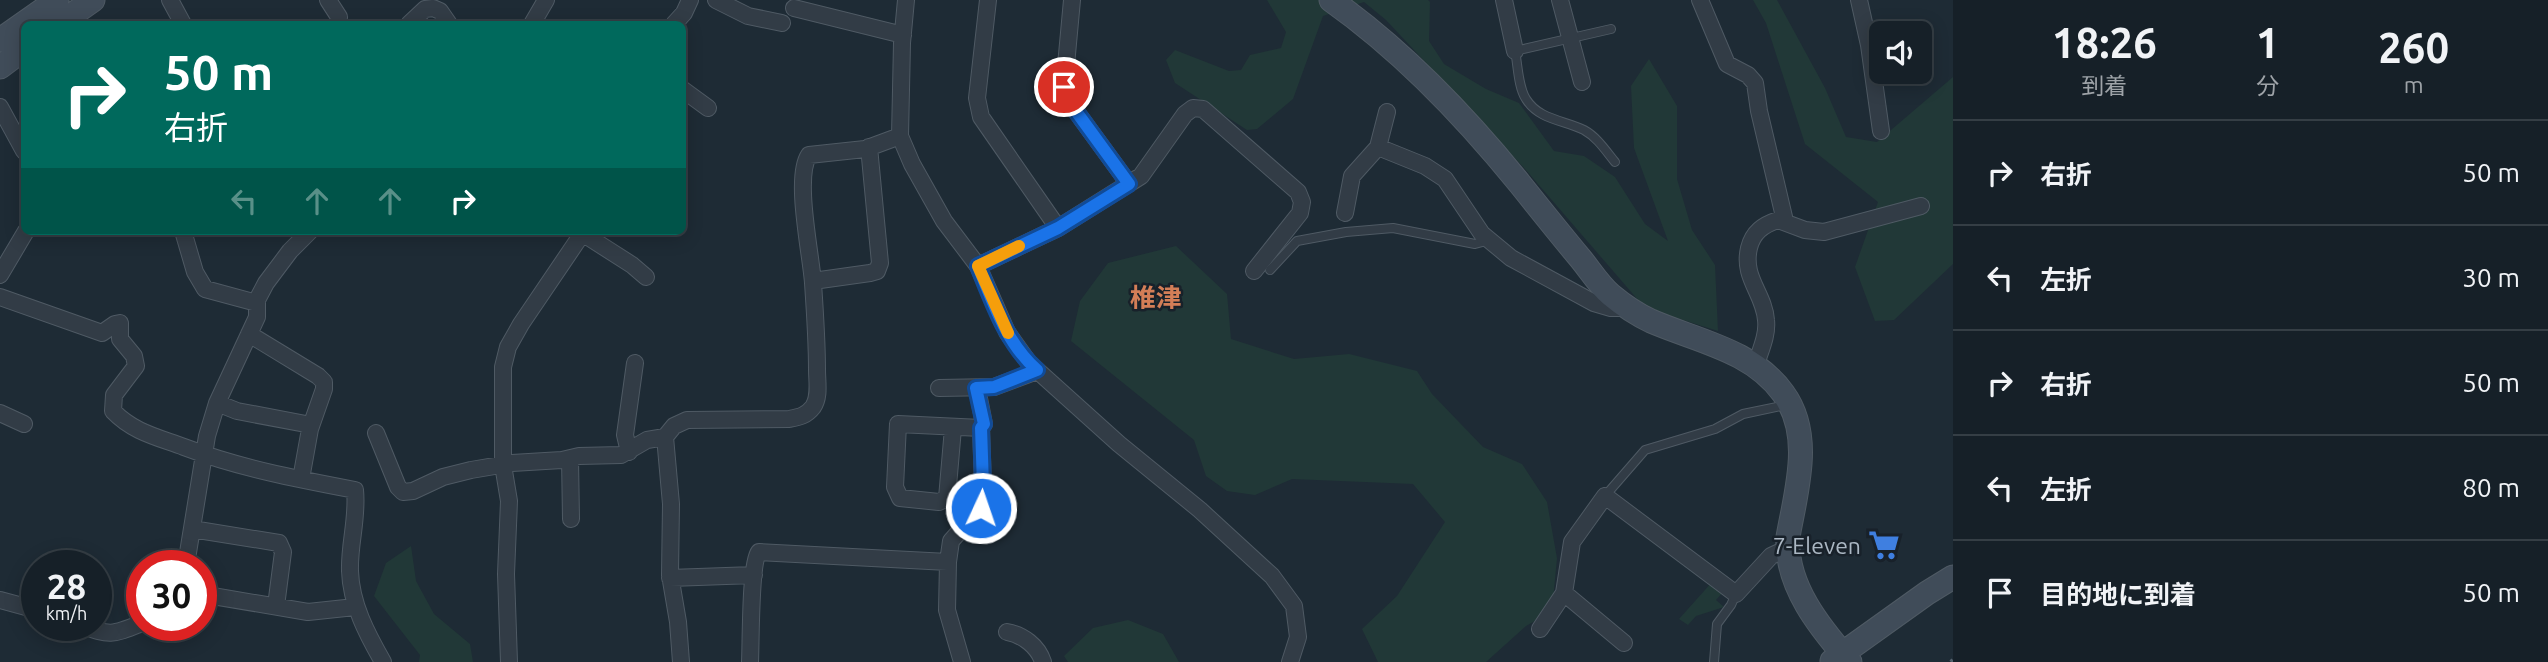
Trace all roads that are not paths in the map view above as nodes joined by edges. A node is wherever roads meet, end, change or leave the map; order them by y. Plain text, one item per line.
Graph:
1 (57, 0) edge
2 (93, 0) edge
3 (170, 0) edge
4 (328, 0) edge
5 (546, 0) edge
6 (690, 0) edge
7 (716, 0) edge
8 (906, 0) edge
9 (988, 0) edge
10 (1072, 0) edge
11 (1331, 0) edge
12 (1504, 0) edge
13 (1560, 0) edge
14 (1700, 0) edge
15 (1859, 0) edge
16 (794, 8) dead end
17 (339, 17) dead end
18 (27, 21) edge
19 (63, 21) edge
20 (181, 21) edge
21 (412, 21) edge
22 (447, 21) edge
23 (534, 21) edge
24 (677, 21) edge
25 (782, 23) dead end
26 (21, 25) edge
27 (1611, 29) dead end
28 (903, 35) junction
29 (1570, 38) junction
30 (0, 40) edge
31 (1515, 51) junction
32 (21, 52) edge
33 (0, 67) edge
34 (1582, 82) dead end
35 (686, 92) edge
36 (0, 106) edge
37 (708, 108) dead end
38 (1387, 112) dead end
39 (21, 121) edge
40 (1881, 131) dead end
41 (900, 136) junction
42 (21, 145) edge
43 (869, 147) junction
44 (1378, 147) junction
45 (1615, 162) dead end
46 (1129, 184) junction
47 (1921, 205) dead end
48 (1345, 213) dead end
49 (1785, 221) junction
50 (1058, 228) junction
51 (22, 235) edge
52 (184, 235) edge
53 (306, 235) edge
54 (581, 235) edge
55 (587, 235) edge
56 (1490, 240) junction
57 (7, 248) edge
58 (978, 266) junction
59 (1262, 270) joint
60 (0, 275) edge
61 (646, 277) dead end
62 (813, 281) junction
63 (0, 297) edge
64 (257, 303) junction
65 (1628, 308) junction
66 (249, 334) junction
67 (635, 363) dead end
68 (1755, 368) junction
69 (1037, 370) junction
70 (939, 388) dead end
71 (976, 388) junction
72 (217, 403) junction
73 (1789, 405) junction
74 (0, 413) edge
75 (24, 424) dead end
76 (311, 425) junction
77 (953, 428) junction
78 (981, 428) junction
79 (376, 433) dead end
80 (665, 437) junction
81 (629, 452) junction
82 (203, 455) junction
83 (569, 458) junction
84 (503, 465) junction
85 (301, 480) junction
86 (1605, 496) junction
87 (571, 519) dead end
88 (192, 529) junction
89 (1788, 548) junction
90 (188, 550) edge
91 (948, 562) junction
92 (754, 575) junction
93 (1953, 577) edge
94 (670, 578) junction
95 (1564, 593) junction
96 (1736, 594) junction
97 (217, 597) edge
98 (0, 600) edge
99 (21, 606) edge
100 (276, 607) junction
101 (355, 607) junction
102 (1540, 629) dead end
103 (1007, 632) dead end
104 (1624, 643) dead end
105 (1841, 660) edge
106 (383, 662) edge
107 (509, 662) edge
108 (681, 662) edge
109 (750, 662) edge
110 (962, 662) edge
111 (1043, 662) edge
112 (1290, 662) edge
113 (1714, 662) edge

1 - 18 street
2 - 19 street
3 - 20 street
4 - 17 street
5 - 23 street
6 - 24 street
7 - 25 street
8 - 28 street
9 - 50 street
10 - 46 street
11 - 65 street
12 - 31 street
13 - 29 street
14 - 49 street
15 - 40 street
16 - 28 street
21 - 22 street
26 - 30 street
27 - 29 lane
28 - 41 street
29 - 31 lane
29 - 34 street
31 - 45 lane
32 - 33 street
35 - 37 street
36 - 39 street
36 - 42 street
38 - 44 street
41 - 43 street
41 - 58 street
43 - 62 street
43 - 62 street
44 - 48 street
44 - 56 street
46 - 50 street
46 - 59 street
47 - 49 street
49 - 68 street
50 - 58 street
51 - 57 street
52 - 64 street
53 - 64 street
54 - 84 street
55 - 61 street
56 - 59 lane
56 - 65 street
57 - 60 street
58 - 69 street
62 - 80 street
63 - 82 street
64 - 66 street
65 - 68 street
66 - 72 street
66 - 76 street
67 - 81 street
68 - 73 street
69 - 71 street
69 - 112 street
70 - 71 street
71 - 78 street
72 - 76 street
72 - 82 street
73 - 86 lane
73 - 89 street
74 - 75 street
76 - 85 street
77 - 77 street
77 - 78 street
78 - 91 street
79 - 84 street
80 - 81 street
80 - 94 street
81 - 83 street
82 - 85 street
82 - 88 street
83 - 84 street
83 - 87 street
84 - 107 street
85 - 101 street
86 - 95 street
86 - 96 street
88 - 90 street
88 - 100 street
89 - 96 street
89 - 105 street
91 - 92 street
91 - 110 street
92 - 94 street
92 - 109 street
93 - 105 street
94 - 108 street
95 - 102 street
95 - 104 street
96 - 113 lane
97 - 100 street
98 - 99 street
100 - 101 street
101 - 106 street
103 - 111 street

